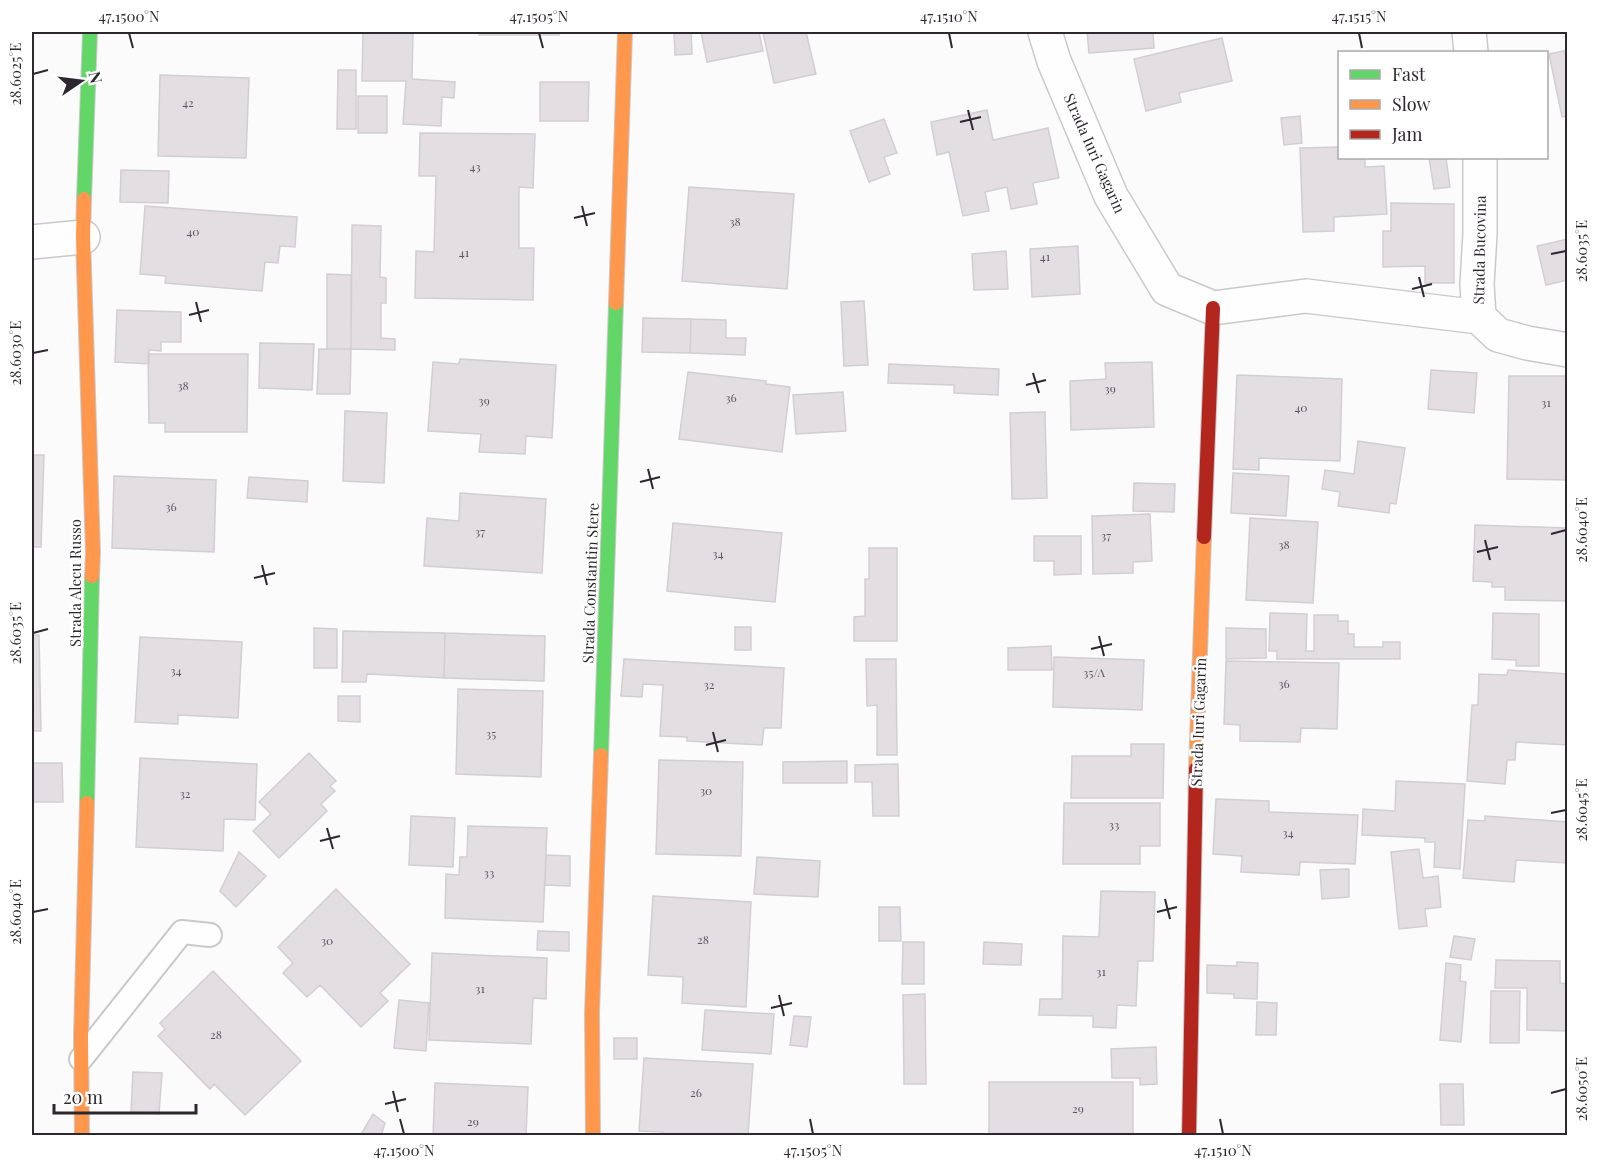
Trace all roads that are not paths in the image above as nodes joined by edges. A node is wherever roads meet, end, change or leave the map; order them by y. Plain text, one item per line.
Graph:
1 (90, 32) edge
2 (625, 32) edge
3 (1046, 32) edge
4 (1469, 32) edge
5 (1471, 51) edge
6 (1480, 159) edge
7 (83, 237) junction
8 (32, 242) edge
9 (1213, 308) junction
10 (1479, 317) junction
11 (1568, 350) edge
12 (210, 935) dead end
13 (81, 1059) junction
14 (82, 1136) edge
15 (593, 1136) edge
16 (1190, 1136) edge

1 - 7 street, Strada Alecu Russo
2 - 15 street, Strada Constantin Stere
3 - 9 street, Strada Iuri Gagarin
4 - 5 street
6 - 10 street, Strada Bucovina
7 - 8 street
7 - 13 street, Strada Alecu Russo
9 - 10 street, Strada Iuri Gagarin
9 - 16 street, Strada Iuri Gagarin
10 - 11 street, Strada Bucovina
12 - 13 lane
13 - 14 street, Strada Alecu Russo

